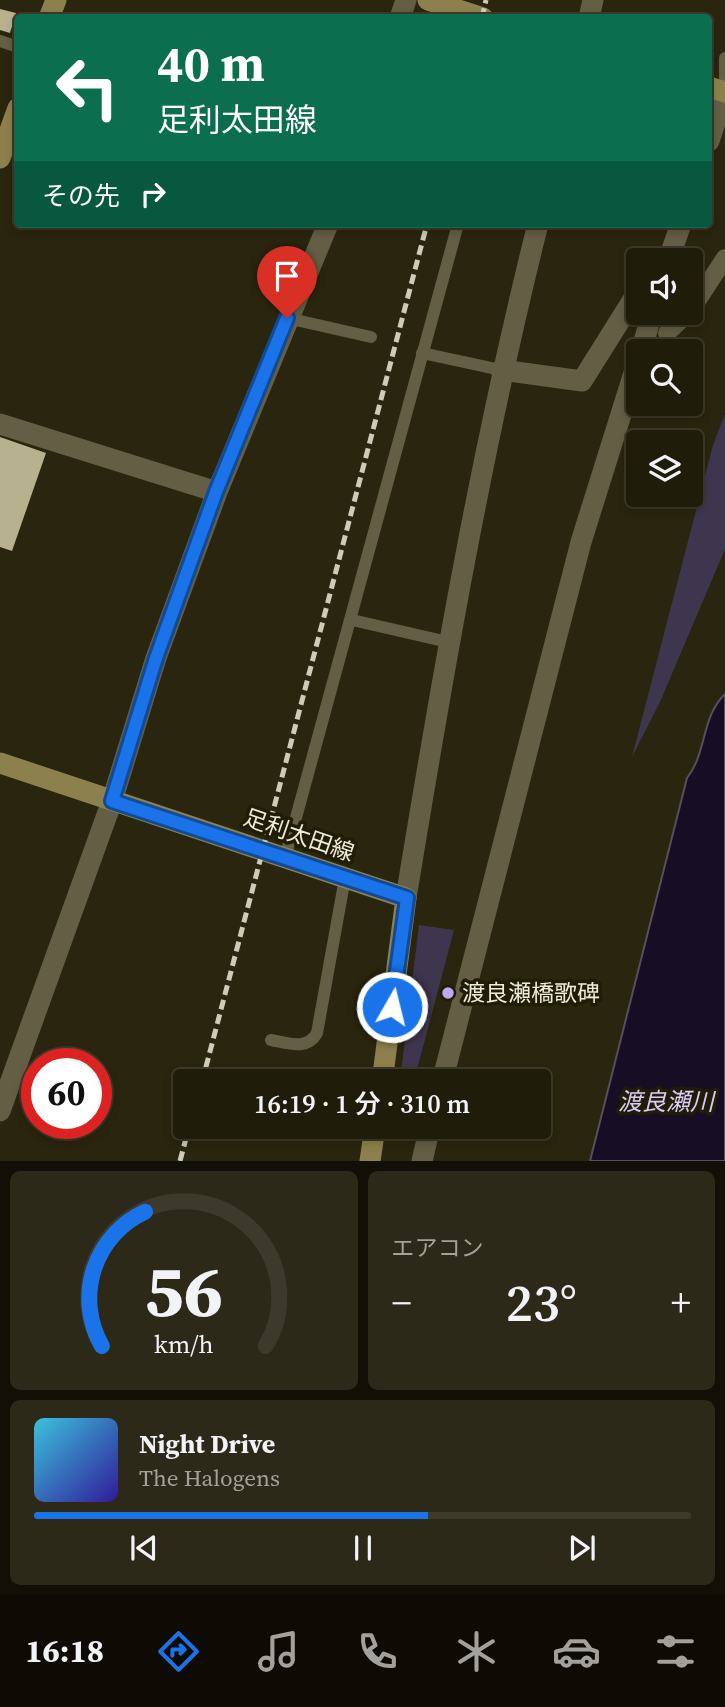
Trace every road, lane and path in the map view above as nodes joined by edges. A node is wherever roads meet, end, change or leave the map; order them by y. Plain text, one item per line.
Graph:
1 (428, 0) edge
2 (471, 14) edge
3 (725, 58) edge
4 (725, 92) edge
5 (14, 119) edge
6 (712, 132) edge
7 (0, 158) edge
8 (326, 228) edge
9 (457, 228) edge
10 (537, 228) edge
11 (680, 228) edge
12 (673, 248) edge
13 (725, 258) edge
14 (703, 291) edge
15 (626, 311) edge
16 (287, 318) junction
17 (675, 325) edge
18 (667, 333) dead end
19 (371, 337) dead end
20 (422, 353) junction
21 (502, 370) junction
22 (626, 400) edge
23 (0, 424) edge
24 (216, 492) junction
25 (352, 620) junction
26 (448, 642) junction
27 (0, 763) edge
28 (112, 801) junction
29 (285, 858) junction
30 (345, 878) junction
31 (407, 898) junction
32 (271, 1040) dead end
33 (6, 1069) edge
34 (384, 1069) edge
35 (445, 1069) edge
36 (0, 1111) edge
37 (373, 1139) edge
38 (427, 1139) edge
39 (370, 1161) edge
40 (422, 1161) edge

1 - 2 main road
3 - 4 lane
4 - 6 street
5 - 7 main road
8 - 16 street
9 - 20 lane
10 - 21 street
11 - 12 street
13 - 14 street
15 - 21 street
16 - 19 lane
16 - 24 street
17 - 18 street
20 - 21 lane
20 - 25 lane
21 - 26 street
22 - 35 street
23 - 24 street
24 - 28 street
25 - 26 lane
25 - 29 lane
26 - 31 street
27 - 28 main road, 足利太田線
28 - 29 main road, 足利太田線
28 - 33 street
29 - 30 main road, 足利太田線
30 - 31 main road, 足利太田線
30 - 32 lane
31 - 34 main road
33 - 36 street
37 - 39 main road
38 - 40 street

